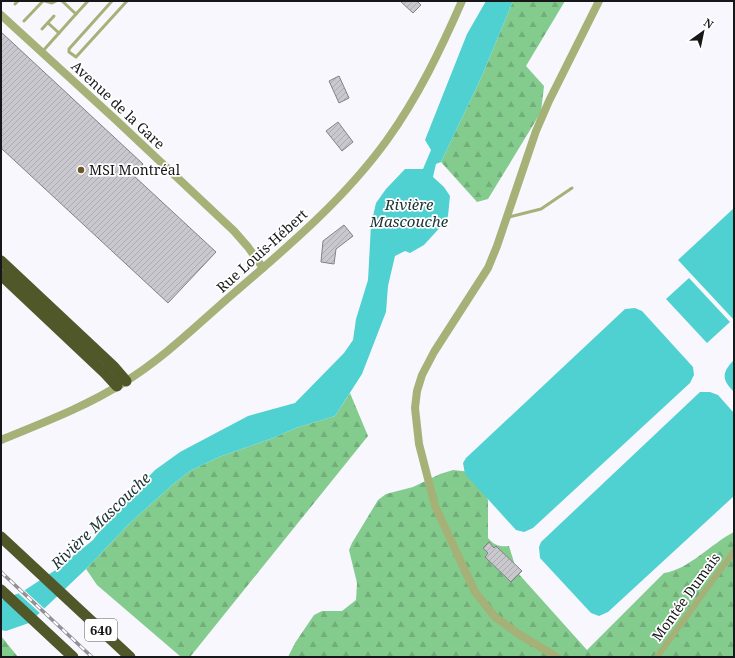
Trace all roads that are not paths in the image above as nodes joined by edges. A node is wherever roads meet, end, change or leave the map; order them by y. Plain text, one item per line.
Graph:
1 (44, 1) edge
2 (56, 1) edge
3 (62, 1) edge
4 (88, 1) edge
5 (112, 1) edge
6 (127, 1) edge
7 (462, 1) edge
8 (600, 1) edge
9 (76, 14) junction
10 (1, 15) edge
11 (54, 16) dead end
12 (24, 21) dead end
13 (48, 23) junction
14 (42, 28) dead end
15 (59, 33) junction
16 (42, 52) junction
17 (572, 188) dead end
18 (507, 217) junction
19 (1, 262) edge
20 (263, 268) junction
21 (1, 275) edge
22 (122, 384) junction
23 (1, 440) edge
24 (1, 537) edge
25 (734, 550) edge
26 (3, 592) edge
27 (73, 657) edge
28 (130, 657) edge
29 (558, 657) edge
30 (657, 657) edge

1 - 2 lane
1 - 12 lane
3 - 9 lane
4 - 9 lane
5 - 6 lane
7 - 20 street, Rue Louis-Hébert
8 - 18 street
9 - 15 lane
10 - 16 street, Avenue de la Gare
11 - 13 lane
13 - 14 lane
13 - 15 lane
15 - 16 lane
16 - 20 street, Avenue de la Gare
17 - 18 lane
18 - 29 street
19 - 22 highway
20 - 22 street, Rue Louis-Hébert
21 - 22 highway
22 - 23 street, Rue Louis-Hébert
24 - 28 highway, 640
25 - 30 street, Montée Dumais
26 - 27 highway, 640

